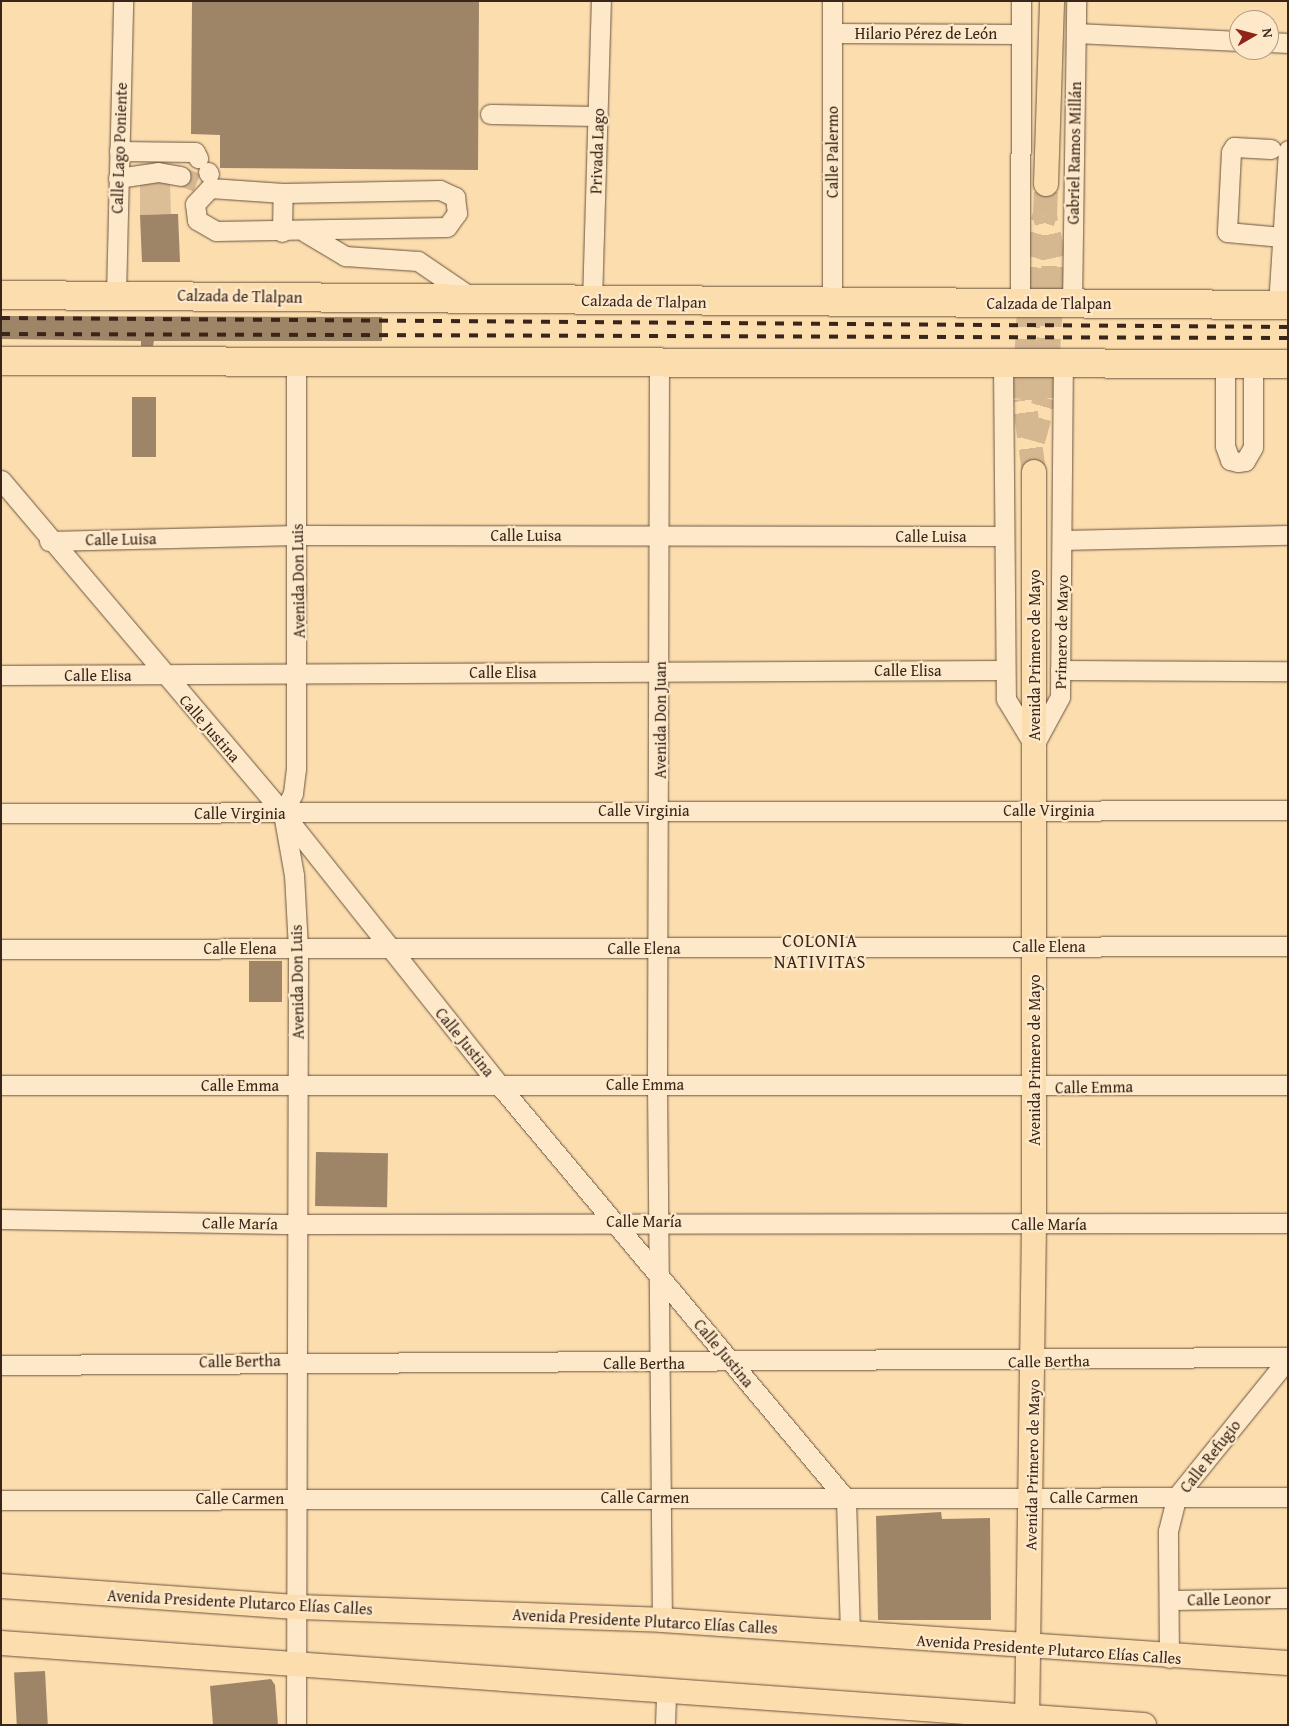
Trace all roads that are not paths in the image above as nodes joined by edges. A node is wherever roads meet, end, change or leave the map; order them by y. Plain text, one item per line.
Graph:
1 (123, 1) edge
2 (601, 1) edge
3 (832, 1) edge
4 (1021, 1) edge
5 (1052, 1) edge
6 (1076, 1) edge
7 (832, 33) junction
8 (1076, 33) junction
9 (1020, 34) junction
10 (1229, 40) edge
11 (490, 114) dead end
12 (598, 116) junction
13 (1279, 150) edge
14 (119, 151) junction
15 (201, 175) junction
16 (118, 178) junction
17 (1046, 184) tunnel mouth
18 (283, 192) junction
19 (282, 232) junction
20 (305, 232) junction
21 (1282, 237) junction
22 (1, 294) edge
23 (116, 295) junction
24 (475, 300) junction
25 (592, 301) junction
26 (832, 303) junction
27 (1020, 303) junction
28 (1072, 304) junction
29 (1283, 305) edge
30 (296, 361) junction
31 (659, 361) junction
32 (1, 362) edge
33 (1225, 364) junction
34 (1253, 364) junction
35 (1288, 364) edge
36 (1003, 365) junction
37 (1063, 365) junction
38 (1034, 472) tunnel mouth
39 (1, 480) edge
40 (660, 534) junction
41 (297, 535) junction
42 (1288, 535) edge
43 (1003, 536) junction
44 (1062, 540) junction
45 (49, 541) junction
46 (1005, 670) junction
47 (1060, 670) junction
48 (660, 671) junction
49 (1288, 671) edge
50 (299, 673) junction
51 (1, 675) edge
52 (163, 675) junction
53 (1034, 745) junction
54 (660, 810) junction
55 (1034, 810) junction
56 (1288, 810) edge
57 (283, 812) junction
58 (1, 813) edge
59 (1033, 946) junction
60 (1288, 946) edge
61 (387, 947) junction
62 (298, 948) junction
63 (660, 948) junction
64 (1, 949) edge
65 (657, 1084) junction
66 (1, 1085) edge
67 (298, 1085) junction
68 (499, 1085) junction
69 (1288, 1086) edge
70 (1035, 1088) junction
71 (1, 1220) edge
72 (614, 1221) junction
73 (658, 1221) junction
74 (298, 1224) junction
75 (1034, 1224) junction
76 (1288, 1224) edge
77 (660, 1278) junction
78 (1288, 1358) edge
79 (297, 1360) junction
80 (1033, 1362) junction
81 (660, 1363) junction
82 (732, 1363) junction
83 (1, 1365) edge
84 (1178, 1496) junction
85 (661, 1497) junction
86 (1032, 1497) junction
87 (1288, 1497) edge
88 (298, 1498) junction
89 (846, 1499) junction
90 (1, 1500) edge
91 (1, 1586) edge
92 (1288, 1598) edge
93 (1170, 1600) junction
94 (298, 1607) junction
95 (662, 1620) junction
96 (850, 1633) junction
97 (1, 1643) edge
98 (1030, 1648) junction
99 (1169, 1658) junction
100 (297, 1663) junction
101 (1288, 1663) edge
102 (666, 1693) junction
103 (1027, 1721) edge
104 (296, 1725) edge
105 (665, 1725) edge
106 (1144, 1725) edge

1 - 14 street, Calle Lago Poniente
2 - 12 street, Privada Lago
3 - 7 street, Calle Palermo
4 - 9 street
5 - 17 main road
6 - 8 street, Gabriel Ramos Millán
7 - 9 street, Hilario Pérez de León
7 - 26 street, Calle Palermo
8 - 10 street
8 - 28 street, Gabriel Ramos Millán
9 - 27 street
11 - 12 street
12 - 25 street, Privada Lago
13 - 21 street
13 - 21 street
14 - 15 street
14 - 16 street, Calle Lago Poniente
15 - 16 street
15 - 18 street
15 - 19 street
16 - 23 street, Calle Lago Poniente
18 - 19 street
18 - 20 street
19 - 20 street
20 - 24 street
21 - 29 street
22 - 23 highway, Calzada de Tlalpan
23 - 24 highway, Calzada de Tlalpan
24 - 25 highway, Calzada de Tlalpan
25 - 26 highway, Calzada de Tlalpan
26 - 27 highway, Calzada de Tlalpan
27 - 28 highway, Calzada de Tlalpan
28 - 29 highway, Calzada de Tlalpan
30 - 31 highway
30 - 32 highway
30 - 41 street, Avenida Don Luis
31 - 36 highway
31 - 40 street, Avenida Don Juan
33 - 34 highway
33 - 34 street
33 - 37 highway
34 - 35 highway
36 - 37 highway
36 - 43 street
37 - 44 street, Primero de Mayo
38 - 53 main road, Avenida Primero de Mayo
39 - 45 street, Calle Justina
40 - 41 street, Calle Luisa
40 - 43 street, Calle Luisa
40 - 48 street, Avenida Don Juan
41 - 45 street, Calle Luisa
41 - 50 street, Avenida Don Luis
42 - 44 street
43 - 46 street
44 - 47 street, Primero de Mayo
45 - 52 street, Calle Justina
46 - 48 street, Calle Elisa
46 - 53 street
47 - 49 street
47 - 53 street, Primero de Mayo
48 - 50 street, Calle Elisa
48 - 54 street, Avenida Don Juan
50 - 52 street, Calle Elisa
50 - 57 street, Avenida Don Luis
51 - 52 street, Calle Elisa
52 - 57 street, Calle Justina
53 - 55 main road, Avenida Primero de Mayo
54 - 55 street, Calle Virginia
54 - 57 street, Calle Virginia
54 - 63 street, Avenida Don Juan
55 - 56 street, Calle Virginia
55 - 59 main road, Avenida Primero de Mayo
57 - 58 street, Calle Virginia
57 - 61 street, Calle Justina
57 - 62 street, Avenida Don Luis
59 - 60 street, Calle Elena
59 - 63 street, Calle Elena
59 - 70 main road, Avenida Primero de Mayo
61 - 62 street, Calle Elena
61 - 63 street, Calle Elena
61 - 68 street, Calle Justina
62 - 64 street, Calle Elena
62 - 67 street, Avenida Don Luis
63 - 65 street, Avenida Don Juan
65 - 68 street, Calle Emma
65 - 70 street, Calle Emma
65 - 73 street, Avenida Don Juan
66 - 67 street, Calle Emma
67 - 68 street, Calle Emma
67 - 74 street, Avenida Don Luis
68 - 72 street, Calle Justina
69 - 70 street, Calle Emma
70 - 75 main road, Avenida Primero de Mayo
71 - 74 street, Calle María
72 - 73 street, Calle María
72 - 74 street, Calle María
72 - 77 street, Calle Justina
73 - 75 street, Calle María
73 - 77 street, Avenida Don Juan
74 - 79 street, Avenida Don Luis
75 - 76 street, Calle María
75 - 80 main road, Avenida Primero de Mayo
77 - 81 street, Avenida Don Juan
77 - 82 street, Calle Justina
78 - 80 street, Calle Bertha
78 - 84 street, Calle Refugio
79 - 81 street, Calle Bertha
79 - 83 street, Calle Bertha
79 - 88 street, Avenida Don Luis
80 - 82 street, Calle Bertha
80 - 86 main road, Avenida Primero de Mayo
81 - 82 street, Calle Bertha
81 - 85 street, Avenida Don Juan
82 - 89 street, Calle Justina
84 - 86 street, Calle Carmen
84 - 87 street, Calle Carmen
84 - 93 street, Calle Refugio
85 - 88 street, Calle Carmen
85 - 89 street, Calle Carmen
85 - 95 street, Avenida Don Juan
86 - 89 street, Calle Carmen
86 - 98 main road, Avenida Primero de Mayo
88 - 90 street, Calle Carmen
88 - 94 street, Avenida Don Luis
89 - 96 street
91 - 94 main road, Avenida Presidente Plutarco Elías Calles
92 - 93 street, Calle Leonor
93 - 99 street, Calle Refugio
94 - 95 main road, Avenida Presidente Plutarco Elías Calles
94 - 100 street, Avenida Don Luis
95 - 96 main road, Avenida Presidente Plutarco Elías Calles
96 - 98 main road, Avenida Presidente Plutarco Elías Calles
97 - 100 main road
98 - 99 main road, Avenida Presidente Plutarco Elías Calles
98 - 103 main road, Avenida Primero de Mayo
99 - 101 main road, Avenida Presidente Plutarco Elías Calles
100 - 102 main road
100 - 104 street, Avenida Don Luis
102 - 103 main road
102 - 105 street
103 - 106 main road

